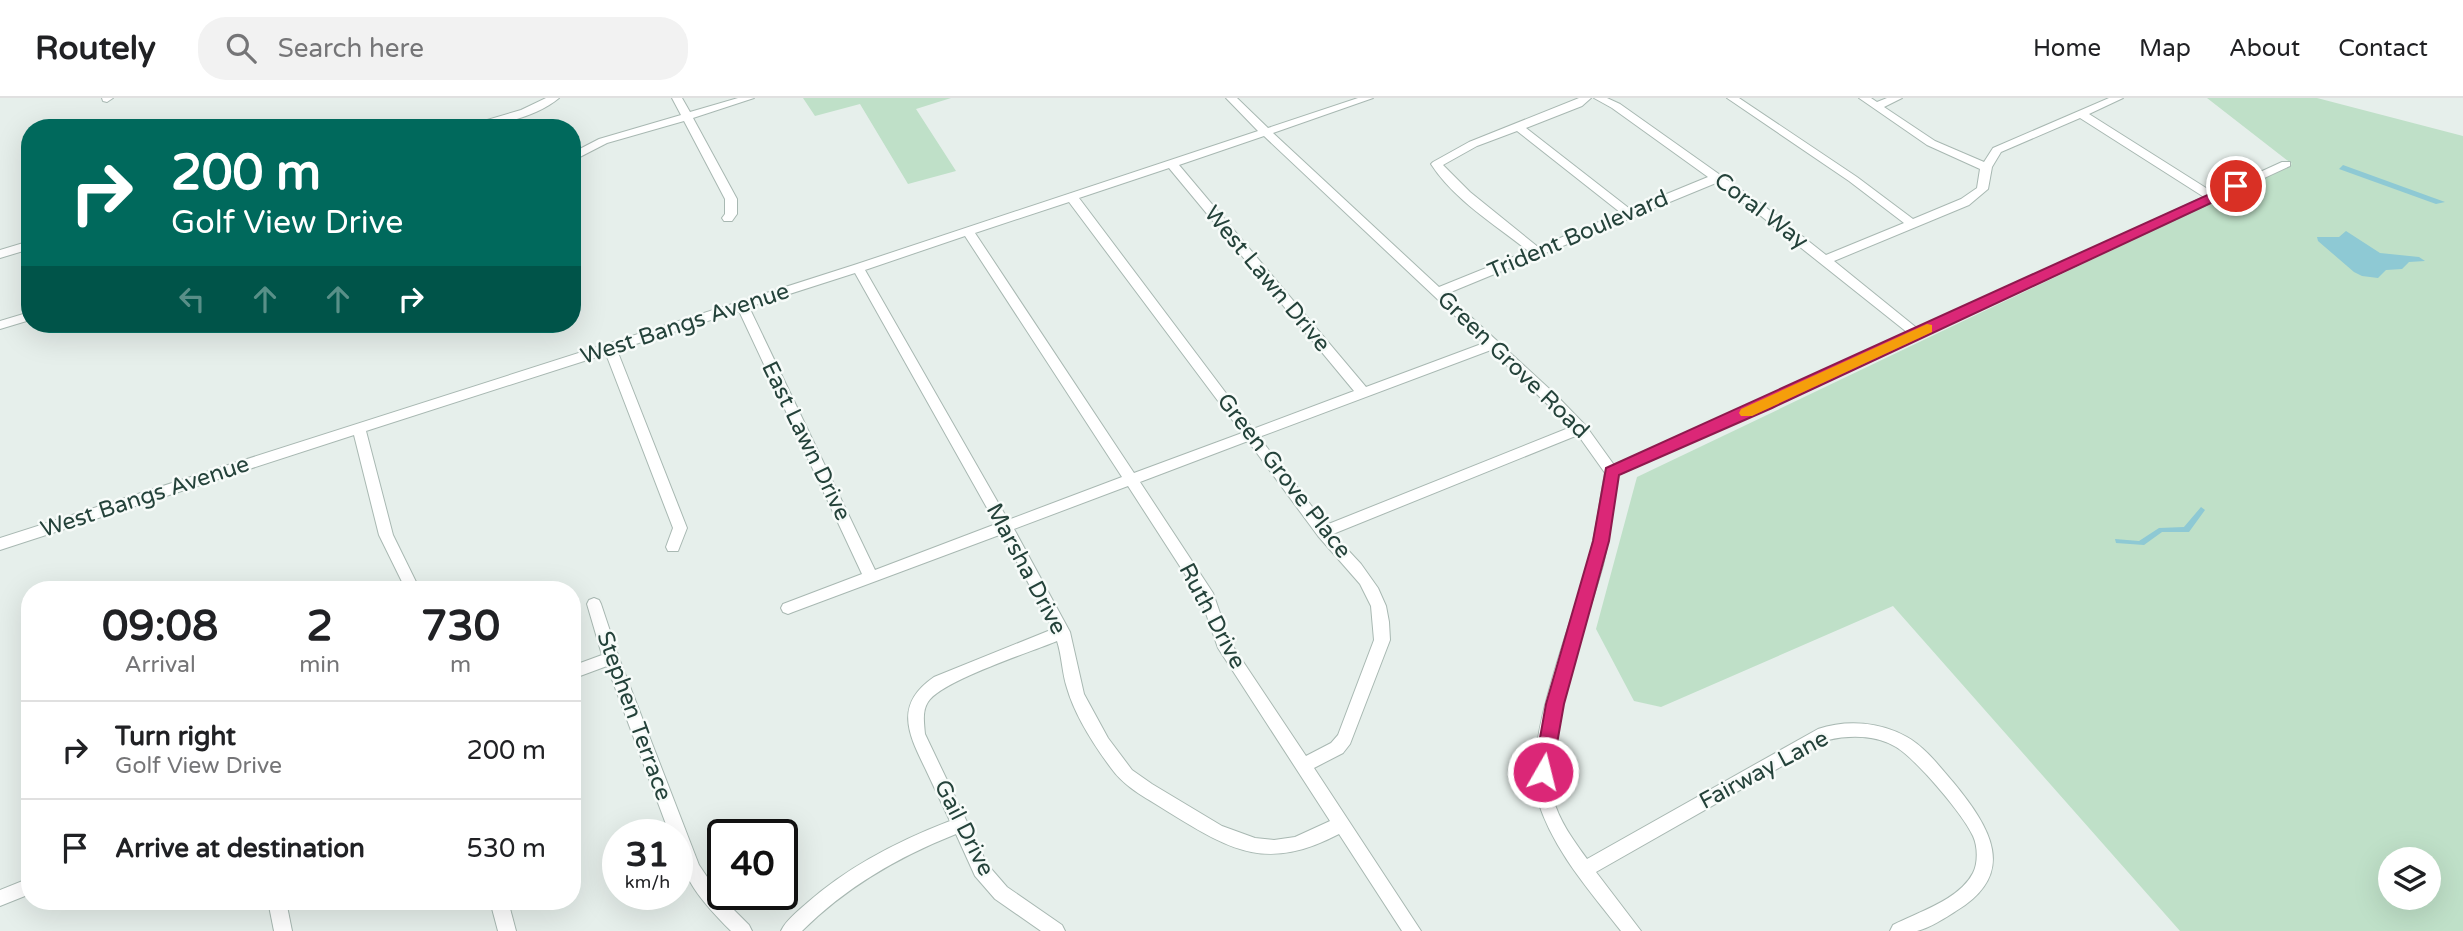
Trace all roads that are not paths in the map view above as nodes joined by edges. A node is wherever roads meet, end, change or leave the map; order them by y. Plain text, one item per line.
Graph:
1 (554, 98) edge
2 (677, 98) edge
3 (750, 98) edge
4 (1231, 98) edge
5 (1368, 98) edge
6 (1586, 98) edge
7 (1599, 98) edge
8 (1732, 98) edge
9 (1864, 98) edge
10 (1897, 98) edge
11 (2118, 98) edge
12 (1876, 106) junction
13 (2081, 114) junction
14 (687, 117) junction
15 (499, 119) edge
16 (1518, 127) junction
17 (1264, 132) junction
18 (581, 153) edge
19 (1171, 163) junction
20 (2286, 163) dead end
21 (1986, 167) junction
22 (1717, 178) junction
23 (1072, 196) junction
24 (2212, 197) junction
25 (1629, 214) junction
26 (728, 218) dead end
27 (1912, 224) junction
28 (967, 230) junction
29 (21, 248) edge
30 (1536, 252) junction
31 (0, 254) edge
32 (1826, 260) junction
33 (858, 268) junction
34 (1439, 292) junction
35 (742, 306) junction
36 (21, 319) edge
37 (0, 325) edge
38 (1917, 334) junction
39 (1494, 344) junction
40 (610, 348) junction
41 (1364, 394) junction
42 (359, 429) junction
43 (1581, 429) junction
44 (1251, 435) junction
45 (1612, 472) junction
46 (1131, 480) junction
47 (1004, 527) junction
48 (1323, 532) junction
49 (0, 544) edge
50 (673, 547) dead end
51 (871, 577) junction
52 (409, 581) edge
53 (594, 604) dead end
54 (788, 608) dead end
55 (1063, 632) junction
56 (611, 658) junction
57 (581, 670) edge
58 (1304, 765) junction
59 (1341, 824) junction
60 (959, 825) junction
61 (1586, 869) junction
62 (21, 890) edge
63 (0, 898) edge
64 (279, 910) edge
65 (501, 910) edge
66 (283, 931) edge
67 (507, 931) edge
68 (743, 931) edge
69 (790, 931) edge
70 (1056, 931) edge
71 (1412, 931) edge
72 (1632, 931) edge
73 (1899, 931) edge

1 - 15 street
2 - 14 street
3 - 14 street
4 - 17 street, Green Grove Road
5 - 17 street, West Bangs Avenue
6 - 16 street
7 - 22 street, Coral Way
8 - 27 street
9 - 12 street
10 - 12 street
11 - 13 street
12 - 21 street
13 - 21 street
13 - 24 street
14 - 18 street
14 - 26 street
16 - 25 street
16 - 30 street
17 - 19 street, West Bangs Avenue
17 - 34 street, Green Grove Road
19 - 23 street, West Bangs Avenue
19 - 41 street, West Lawn Drive
20 - 24 street
21 - 27 street
22 - 25 street, Trident Boulevard
22 - 32 street, Coral Way
23 - 28 street, West Bangs Avenue
23 - 44 street, Green Grove Place
24 - 38 street
25 - 30 street, Trident Boulevard
27 - 32 street
28 - 33 street, West Bangs Avenue
28 - 46 street, Ruth Drive
29 - 31 street
30 - 34 street, Trident Boulevard
32 - 38 street, Coral Way
33 - 35 street, West Bangs Avenue
33 - 47 street, Marsha Drive
34 - 39 street, Green Grove Road
35 - 40 street, West Bangs Avenue
35 - 51 street, East Lawn Drive
36 - 37 street
38 - 45 street
39 - 41 street
39 - 43 street, Green Grove Road
40 - 42 street, West Bangs Avenue
40 - 50 street
41 - 44 street
42 - 49 street, West Bangs Avenue
42 - 52 street
43 - 45 street, Green Grove Road
43 - 48 street
44 - 46 street
44 - 48 street, Green Grove Place
45 - 61 street
46 - 47 street
46 - 58 street, Ruth Drive
47 - 51 street
47 - 55 street, Marsha Drive
48 - 58 street, Green Grove Place
51 - 54 street
53 - 56 street, Stephen Terrace
55 - 59 street, Marsha Drive
55 - 60 street, Gail Drive
56 - 57 street
56 - 68 street, Stephen Terrace
58 - 59 street, Ruth Drive
59 - 71 street, Ruth Drive
60 - 69 street
60 - 70 street, Gail Drive
61 - 72 street
61 - 73 street, Fairway Lane
62 - 63 street
64 - 66 street
65 - 67 street

